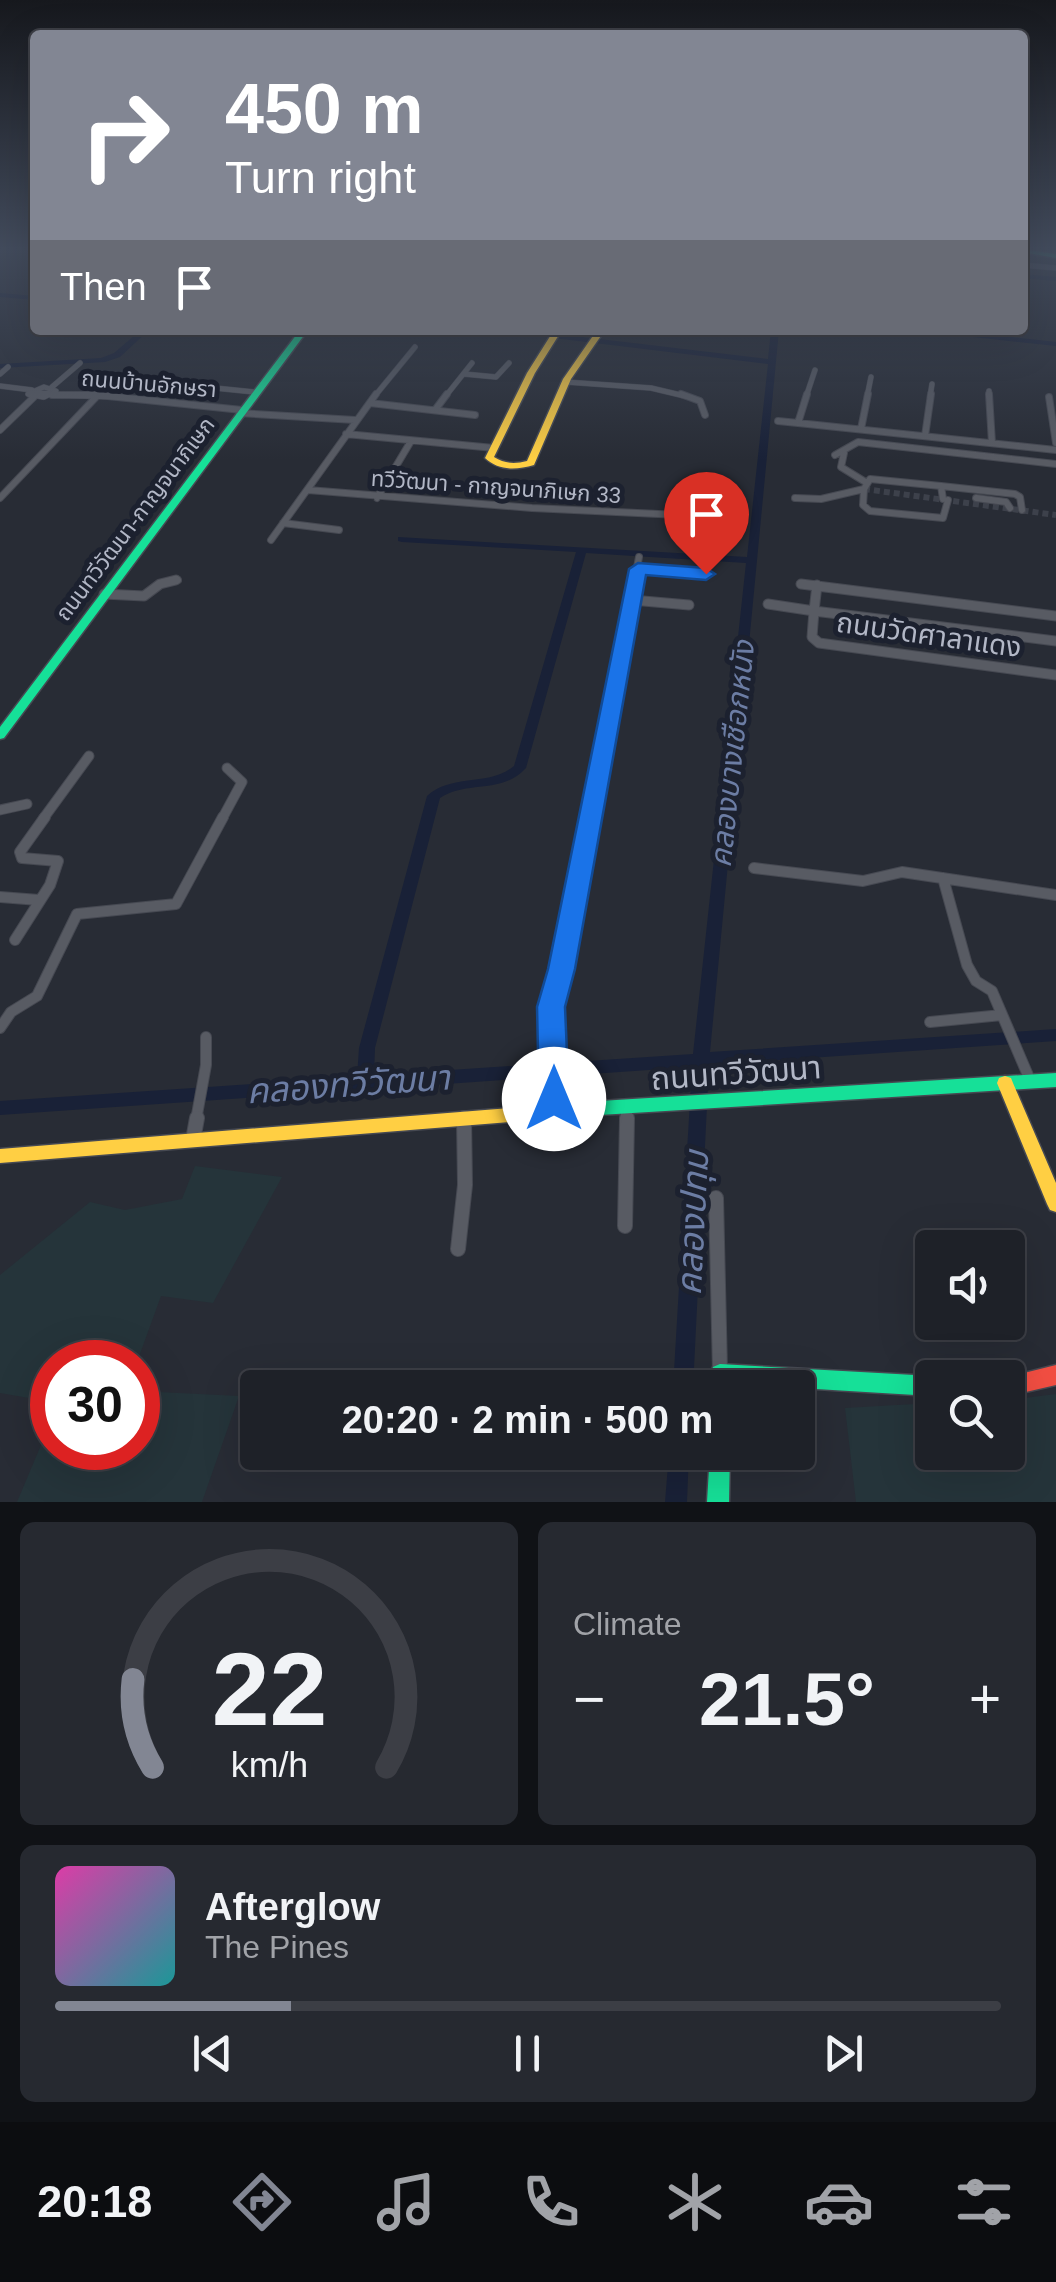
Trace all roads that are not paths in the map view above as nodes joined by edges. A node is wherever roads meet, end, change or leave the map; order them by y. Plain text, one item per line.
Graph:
1 (300, 335) edge
2 (554, 335) edge
3 (597, 335) edge
4 (415, 347) dead end
5 (509, 363) dead end
6 (80, 364) dead end
7 (472, 364) dead end
8 (8, 367) dead end
9 (816, 370) dead end
10 (0, 374) edge
11 (464, 374) junction
12 (872, 377) dead end
13 (128, 379) dead end
14 (566, 382) junction
15 (932, 384) dead end
16 (0, 388) edge
17 (52, 391) junction
18 (989, 391) dead end
19 (254, 392) junction
20 (32, 394) junction
21 (98, 395) junction
22 (1050, 397) dead end
23 (370, 404) junction
24 (435, 410) junction
25 (241, 412) junction
26 (474, 415) dead end
27 (706, 415) dead end
28 (355, 420) junction
29 (778, 421) dead end
30 (798, 422) junction
31 (861, 429) junction
32 (0, 430) edge
33 (346, 434) junction
34 (925, 436) junction
35 (410, 441) junction
36 (992, 444) junction
37 (1056, 447) edge
38 (491, 453) junction
39 (1056, 464) edge
40 (866, 486) junction
41 (941, 486) junction
42 (308, 490) junction
43 (0, 498) edge
44 (378, 498) junction
45 (794, 498) dead end
46 (976, 498) dead end
47 (1010, 508) dead end
48 (1022, 510) dead end
49 (700, 515) junction
50 (743, 518) dead end
51 (284, 523) junction
52 (339, 530) dead end
53 (682, 534) dead end
54 (271, 540) dead end
55 (639, 557) dead end
56 (638, 569) junction
57 (706, 574) dead end
58 (178, 580) dead end
59 (801, 584) dead end
60 (817, 586) junction
61 (104, 594) junction
62 (632, 600) junction
63 (768, 604) dead end
64 (690, 605) dead end
65 (814, 611) junction
66 (1056, 616) edge
67 (1056, 641) edge
68 (1056, 674) edge
69 (0, 735) edge
70 (89, 756) dead end
71 (227, 768) dead end
72 (27, 804) dead end
73 (0, 810) edge
74 (754, 868) dead end
75 (942, 878) junction
76 (1056, 895) edge
77 (0, 897) edge
78 (39, 900) junction
79 (16, 940) dead end
80 (1002, 1015) junction
81 (930, 1022) dead end
82 (0, 1028) edge
83 (206, 1036) dead end
84 (206, 1065) joint
85 (1030, 1080) junction
86 (1056, 1080) edge
87 (1006, 1082) junction
88 (625, 1107) junction
89 (555, 1110) junction
90 (464, 1118) junction
91 (193, 1140) junction
92 (0, 1156) edge
93 (716, 1198) dead end
94 (1056, 1204) edge
95 (625, 1226) dead end
96 (458, 1248) dead end
97 (720, 1370) edge
98 (1056, 1375) edge
99 (1025, 1382) edge
100 (815, 1383) edge
101 (915, 1386) edge
102 (719, 1470) edge
103 (718, 1502) edge

1 - 19 main road, ถนนทวีวัฒนา-กาญจนาภิเษก
2 - 38 main road
3 - 14 main road
4 - 23 street, ทวีวัฒนา - กาญจนาภิเษก 33
5 - 11 street
6 - 17 street
7 - 11 street
8 - 10 street
9 - 30 street
11 - 24 street
12 - 31 street
13 - 19 street
14 - 27 street
14 - 38 main road
15 - 34 street
16 - 20 street, ถนนบ้านอักษรา
17 - 20 street, ถนนบ้านอักษรา
17 - 21 street, ถนนบ้านอักษรา
18 - 36 street
19 - 25 main road, ถนนทวีวัฒนา-กาญจนาภิเษก
20 - 32 street
21 - 25 street, ถนนบ้านอักษรา
21 - 43 street
22 - 37 street
23 - 24 street
23 - 28 street, ทวีวัฒนา - กาญจนาภิเษก 33
24 - 26 street
25 - 28 street
25 - 61 main road, ถนนทวีวัฒนา-กาญจนาภิเษก
28 - 33 street, ทวีวัฒนา - กาญจนาภิเษก 33
29 - 30 street
30 - 31 street
31 - 34 street
33 - 35 street
33 - 42 street, ทวีวัฒนา - กาญจนาภิเษก 33
34 - 36 street
35 - 38 street
35 - 44 street
36 - 37 street
39 - 40 street
40 - 41 street
40 - 41 street
40 - 45 street
41 - 48 street
42 - 44 street, ทวีวัฒนา - กาญจนาภิเษก 33
42 - 51 street, ทวีวัฒนา - กาญจนาภิเษก 33
44 - 49 street, ทวีวัฒนา - กาญจนาภิเษก 33
46 - 47 street
49 - 50 street, ทวีวัฒนา - กาญจนาภิเษก 33
49 - 53 street
51 - 52 street
51 - 54 street, ทวีวัฒนา - กาญจนาภิเษก 33
55 - 56 street
56 - 57 street
56 - 62 street
58 - 61 street
59 - 60 street
60 - 65 street
60 - 66 street
61 - 69 main road, ถนนทวีวัฒนา-กาญจนาภิเษก
62 - 64 street
62 - 89 street
63 - 65 street, ถนนวัดศาลาแดง
65 - 67 street
65 - 68 street, ถนนวัดศาลาแดง
70 - 78 street
71 - 82 street
72 - 73 street
74 - 75 street
75 - 76 street
75 - 80 street
77 - 78 street
78 - 79 street
80 - 81 street
80 - 85 street
83 - 84 street
84 - 91 street
85 - 86 main road, ถนนทวีวัฒนา
85 - 87 main road, ถนนทวีวัฒนา
87 - 88 main road, ถนนทวีวัฒนา
87 - 94 main road
88 - 89 main road, ถนนทวีวัฒนา
88 - 95 street
89 - 90 main road, ถนนทวีวัฒนา
90 - 91 main road, ถนนทวีวัฒนา
90 - 96 street
91 - 92 main road, ถนนทวีวัฒนา
93 - 97 street
98 - 99 main road
100 - 101 main road
102 - 103 main road

